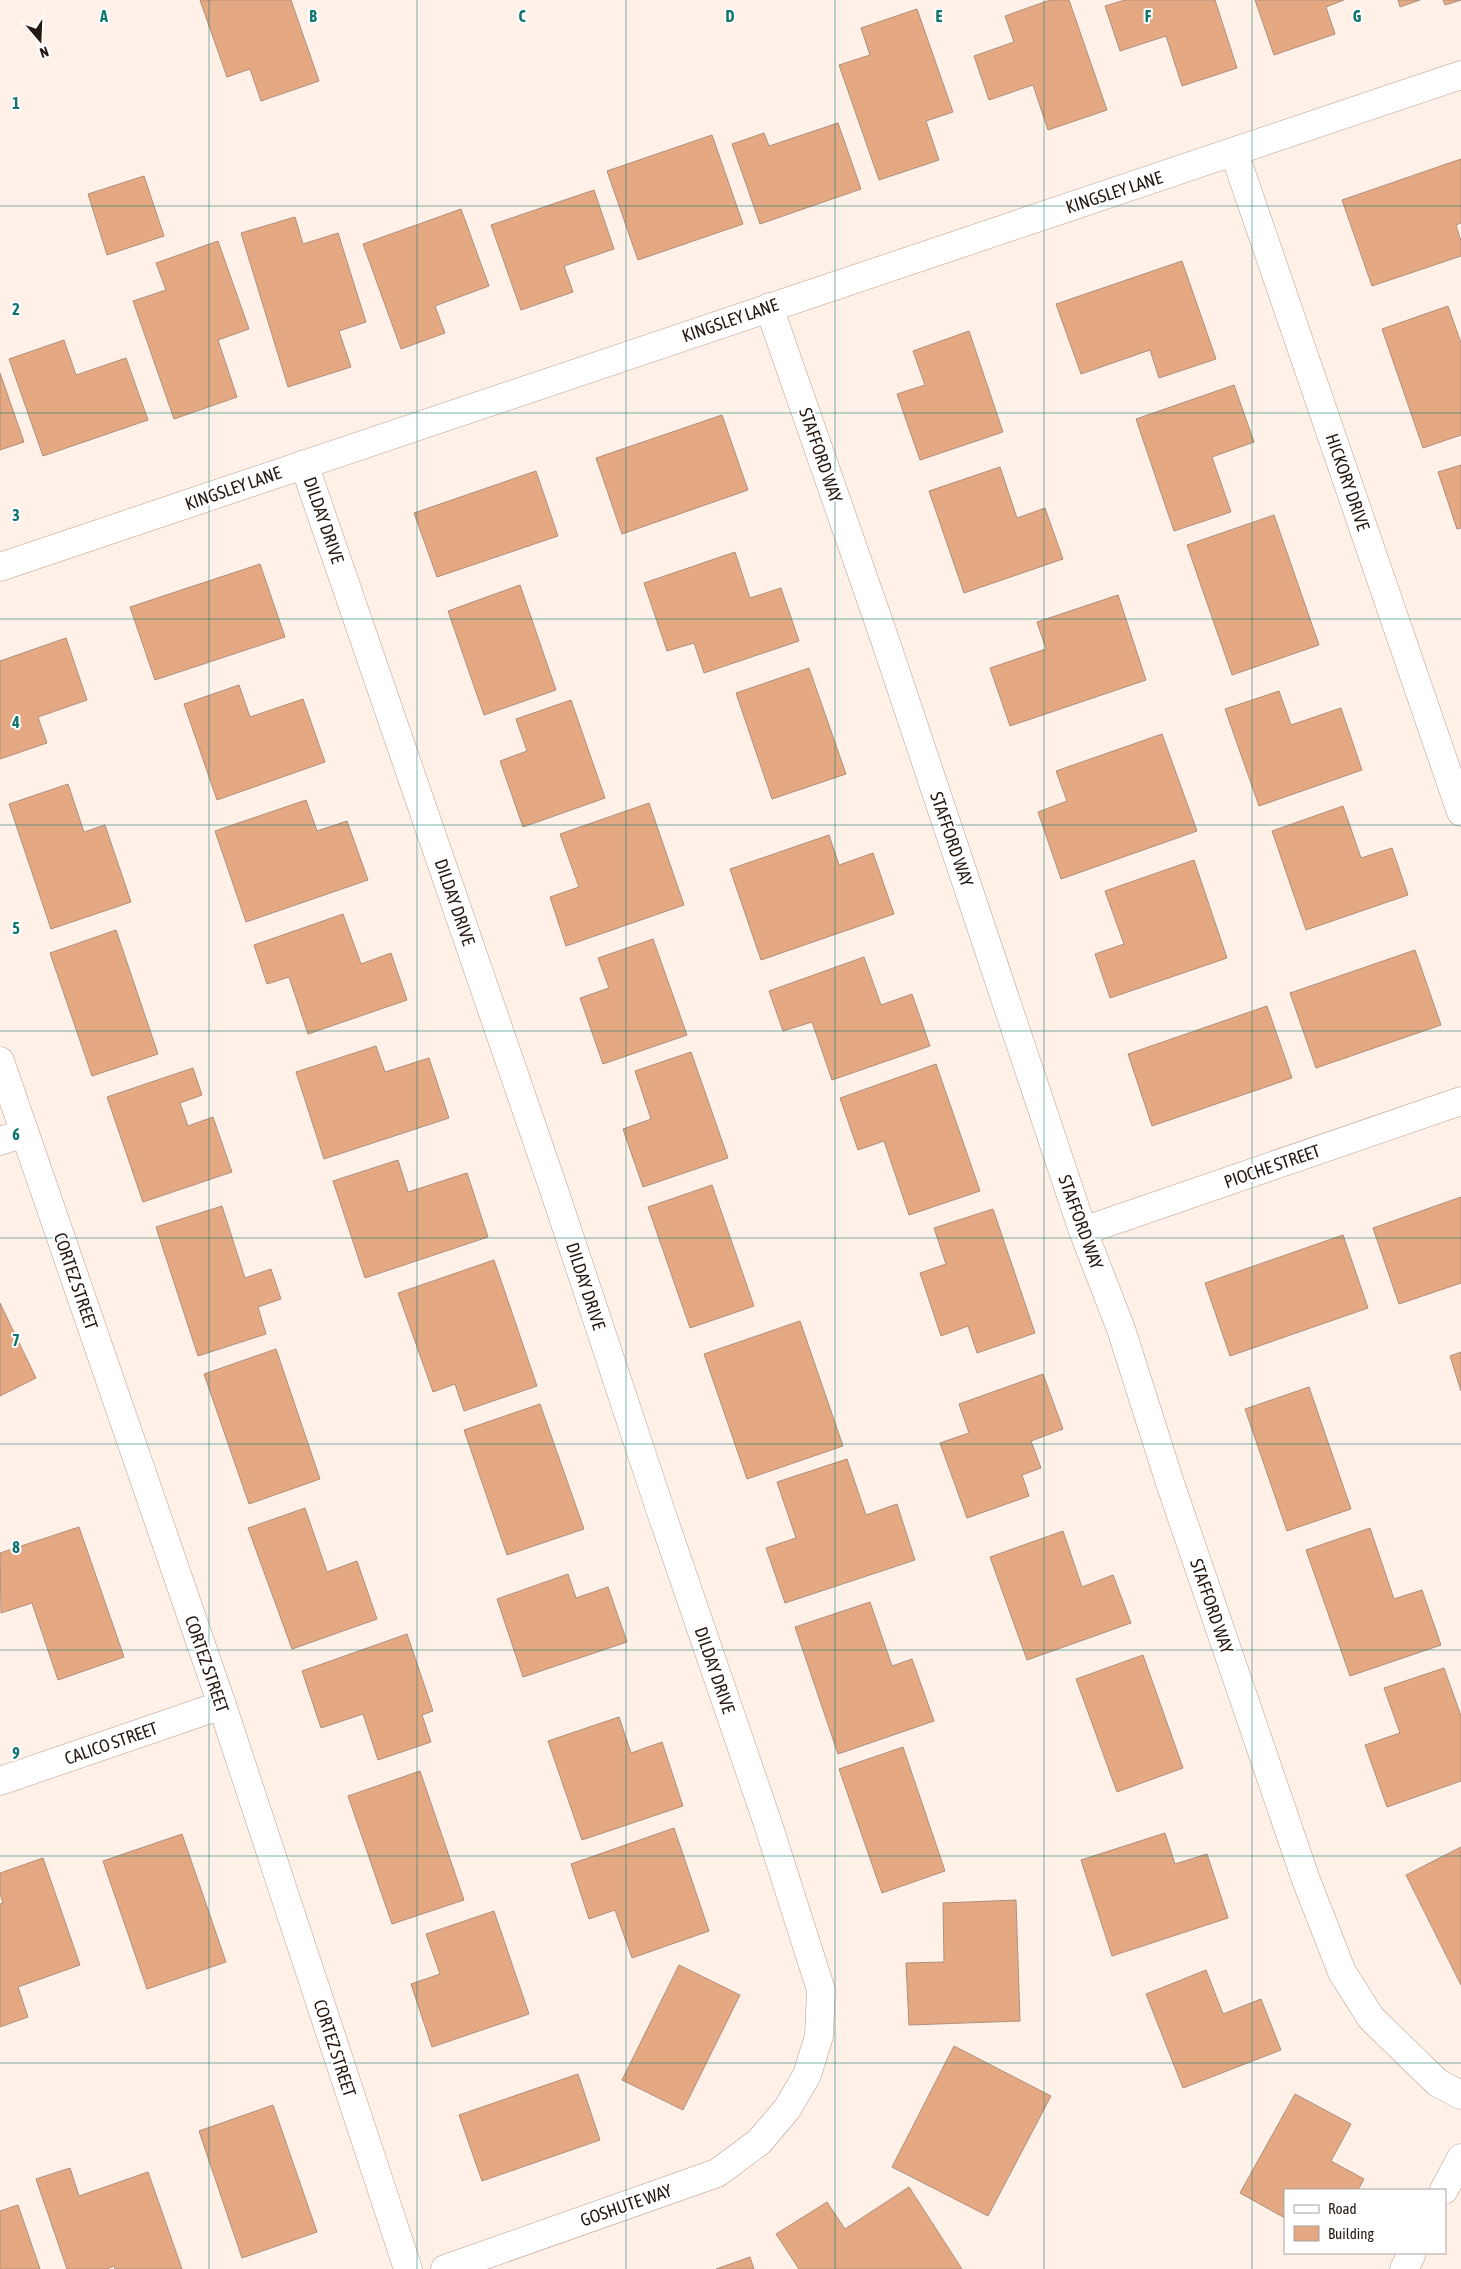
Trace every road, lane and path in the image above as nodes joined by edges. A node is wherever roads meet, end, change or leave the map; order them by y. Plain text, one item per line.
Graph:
1 (1461, 75) edge
2 (1234, 152) junction
3 (769, 307) junction
4 (304, 464) junction
5 (0, 567) edge
6 (1461, 812) edge
7 (0, 1061) edge
8 (1461, 1101) edge
9 (12, 1137) edge
10 (1083, 1232) junction
11 (222, 1706) junction
12 (0, 1781) edge
13 (1461, 2095) edge
14 (787, 2109) joint
15 (1461, 2158) edge
16 (1445, 2189) edge
17 (1412, 2254) edge
18 (408, 2269) edge
19 (445, 2269) edge
20 (1404, 2269) edge

1 - 2 street, KINGSLEY LANE
2 - 3 street, KINGSLEY LANE
2 - 6 street, HICKORY DRIVE
3 - 4 street, KINGSLEY LANE
3 - 10 street, STAFFORD WAY
4 - 5 street, KINGSLEY LANE
4 - 14 street, DILDAY DRIVE
7 - 9 street, CORTEZ STREET
8 - 10 street, PIOCHE STREET
9 - 11 street, CORTEZ STREET
10 - 13 street, STAFFORD WAY
11 - 12 street, CALICO STREET
11 - 18 street, CORTEZ STREET
14 - 19 street, GOSHUTE WAY
15 - 16 street
17 - 20 street

